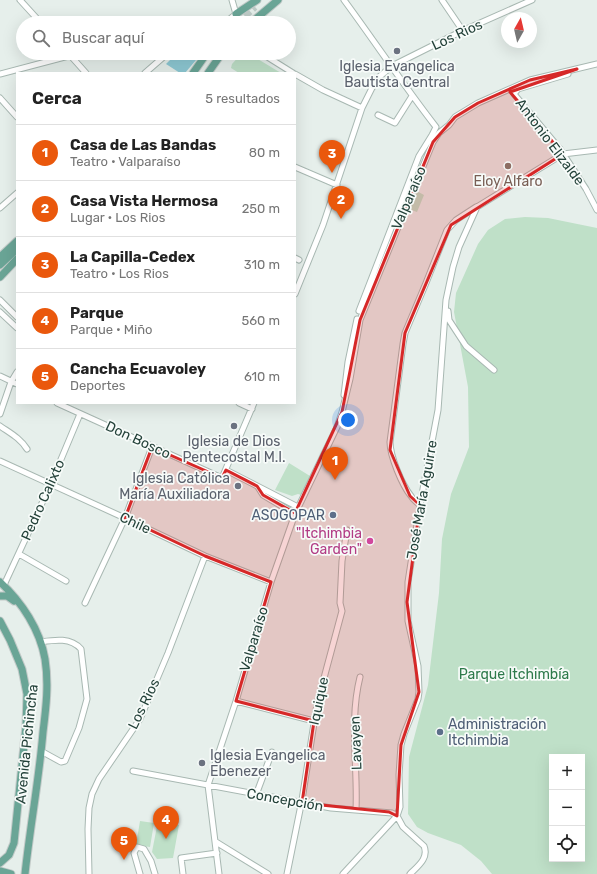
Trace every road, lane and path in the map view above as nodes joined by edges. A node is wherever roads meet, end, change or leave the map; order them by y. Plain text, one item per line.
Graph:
1 (20, 0) edge
2 (232, 0) edge
3 (263, 0) edge
4 (278, 0) edge
5 (282, 0) edge
6 (344, 0) edge
7 (442, 0) edge
8 (532, 0) edge
9 (256, 3) edge
10 (270, 6) junction
11 (236, 14) junction
12 (35, 16) edge
13 (234, 16) edge
14 (258, 16) tunnel mouth
15 (463, 31) junction
16 (49, 60) edge
17 (75, 60) edge
18 (160, 60) edge
19 (202, 60) edge
20 (217, 60) edge
21 (272, 60) edge
22 (597, 64) edge
23 (392, 66) junction
24 (576, 69) junction
25 (85, 72) edge
26 (146, 72) edge
27 (194, 72) edge
28 (209, 72) edge
29 (291, 72) edge
30 (0, 74) edge
31 (296, 75) edge
32 (514, 94) joint
33 (412, 96) junction
34 (0, 98) edge
35 (362, 108) junction
36 (378, 115) dead end
37 (16, 116) edge
38 (597, 150) edge
39 (563, 154) junction
40 (296, 167) edge
41 (337, 185) junction
42 (16, 194) edge
43 (477, 207) junction
44 (0, 208) edge
45 (597, 210) edge
46 (16, 242) edge
47 (16, 250) edge
48 (0, 257) edge
49 (16, 260) edge
50 (0, 265) edge
51 (0, 277) edge
52 (296, 292) edge
53 (0, 300) edge
54 (446, 300) junction
55 (0, 312) edge
56 (16, 316) edge
57 (16, 327) edge
58 (494, 370) dead end
59 (16, 374) edge
60 (0, 376) edge
61 (12, 382) junction
62 (16, 384) edge
63 (59, 404) edge
64 (241, 404) edge
65 (254, 404) edge
66 (252, 409) junction
67 (342, 412) junction
68 (0, 414) edge
69 (80, 414) junction
70 (0, 426) edge
71 (152, 447) junction
72 (27, 448) dead end
73 (0, 461) edge
74 (226, 470) junction
75 (50, 485) junction
76 (257, 486) junction
77 (420, 505) junction
78 (298, 507) junction
79 (295, 514) junction
80 (125, 518) junction
81 (347, 530) dead end
82 (19, 554) junction
83 (205, 556) junction
84 (66, 581) dead end
85 (271, 582) junction
86 (2, 583) edge
87 (0, 596) edge
88 (85, 603) dead end
89 (22, 607) junction
90 (0, 621) edge
91 (40, 642) junction
92 (360, 677) dead end
93 (236, 701) junction
94 (314, 721) junction
95 (41, 751) junction
96 (272, 752) dead end
97 (133, 771) dead end
98 (208, 785) junction
99 (256, 795) junction
100 (302, 803) junction
101 (356, 810) junction
102 (397, 816) junction
103 (216, 842) junction
104 (217, 853) junction
105 (0, 863) edge
106 (0, 870) edge
107 (11, 874) edge
108 (25, 874) edge
109 (89, 874) edge
110 (140, 874) edge
111 (155, 874) edge
112 (183, 874) edge
113 (219, 874) edge
114 (268, 874) edge
115 (287, 874) edge
116 (343, 874) edge
117 (410, 874) edge

1 - 12 street
2 - 11 street
3 - 9 main road
4 - 10 main road
5 - 10 main road
6 - 23 street
7 - 15 street
8 - 15 street, Los Rios
9 - 11 main road
10 - 14 main road
11 - 13 street
15 - 23 street, Los Rios
16 - 30 street
17 - 25 street
18 - 26 street
19 - 27 main road
20 - 28 main road
21 - 29 street
22 - 24 street, Valparaíso
23 - 33 street
23 - 35 street, Los Rios
24 - 32 street, Valparaíso
24 - 67 street, Valparaíso
31 - 35 street
32 - 39 street, Antonio Elizalde
33 - 36 street
33 - 67 street, Valparaíso
34 - 37 street
35 - 41 street, Los Rios
38 - 39 street
39 - 43 street
39 - 45 street, Antonio Elizalde
40 - 41 street
41 - 52 street, Los Rios
42 - 44 street
43 - 54 street, José María Aguirre
43 - 77 street
46 - 48 main road
47 - 50 main road
49 - 51 main road
53 - 56 street
54 - 58 street
54 - 77 street, José María Aguirre
55 - 57 street
59 - 61 street
60 - 61 street
61 - 62 street
61 - 68 street
63 - 69 street, Don Bosco
64 - 66 street
65 - 66 street
66 - 74 street
67 - 78 street, Valparaíso
69 - 71 street, Don Bosco
69 - 75 street, Pedro Calixto
70 - 72 street
71 - 74 street, Don Bosco
71 - 80 street
73 - 75 street, Chile
74 - 76 street
75 - 80 street, Chile
75 - 82 street, Pedro Calixto
76 - 78 street
76 - 79 street
77 - 102 street, José María Aguirre
78 - 79 street, Valparaíso
79 - 85 street, Valparaíso
80 - 83 street, Chile
80 - 88 street
81 - 94 street, Iquique
82 - 84 street
82 - 86 street, Pedro Calixto
83 - 85 street, Chile
83 - 109 street, Los Rios
85 - 93 street, Valparaíso
86 - 89 main road, Avenida Pichincha
87 - 89 main road
89 - 91 main road, Avenida Pichincha
90 - 105 main road, Avenida Pichincha
91 - 95 main road, Avenida Pichincha
91 - 95 street
92 - 101 street, Lavayen
93 - 94 street
93 - 98 street, Valparaíso
94 - 100 street, Iquique
95 - 108 main road, Avenida Pichincha
96 - 99 street
97 - 98 street, Concepción
98 - 99 street, Concepción
98 - 103 street, Valparaíso
99 - 100 street, Concepción
100 - 101 street, Concepción
100 - 115 street, Iquique
101 - 102 street, Concepción
102 - 116 street
102 - 117 street
103 - 104 street, Valparaíso
103 - 114 street
104 - 112 street
104 - 113 street, Valparaíso
106 - 107 main road
110 - 111 street

